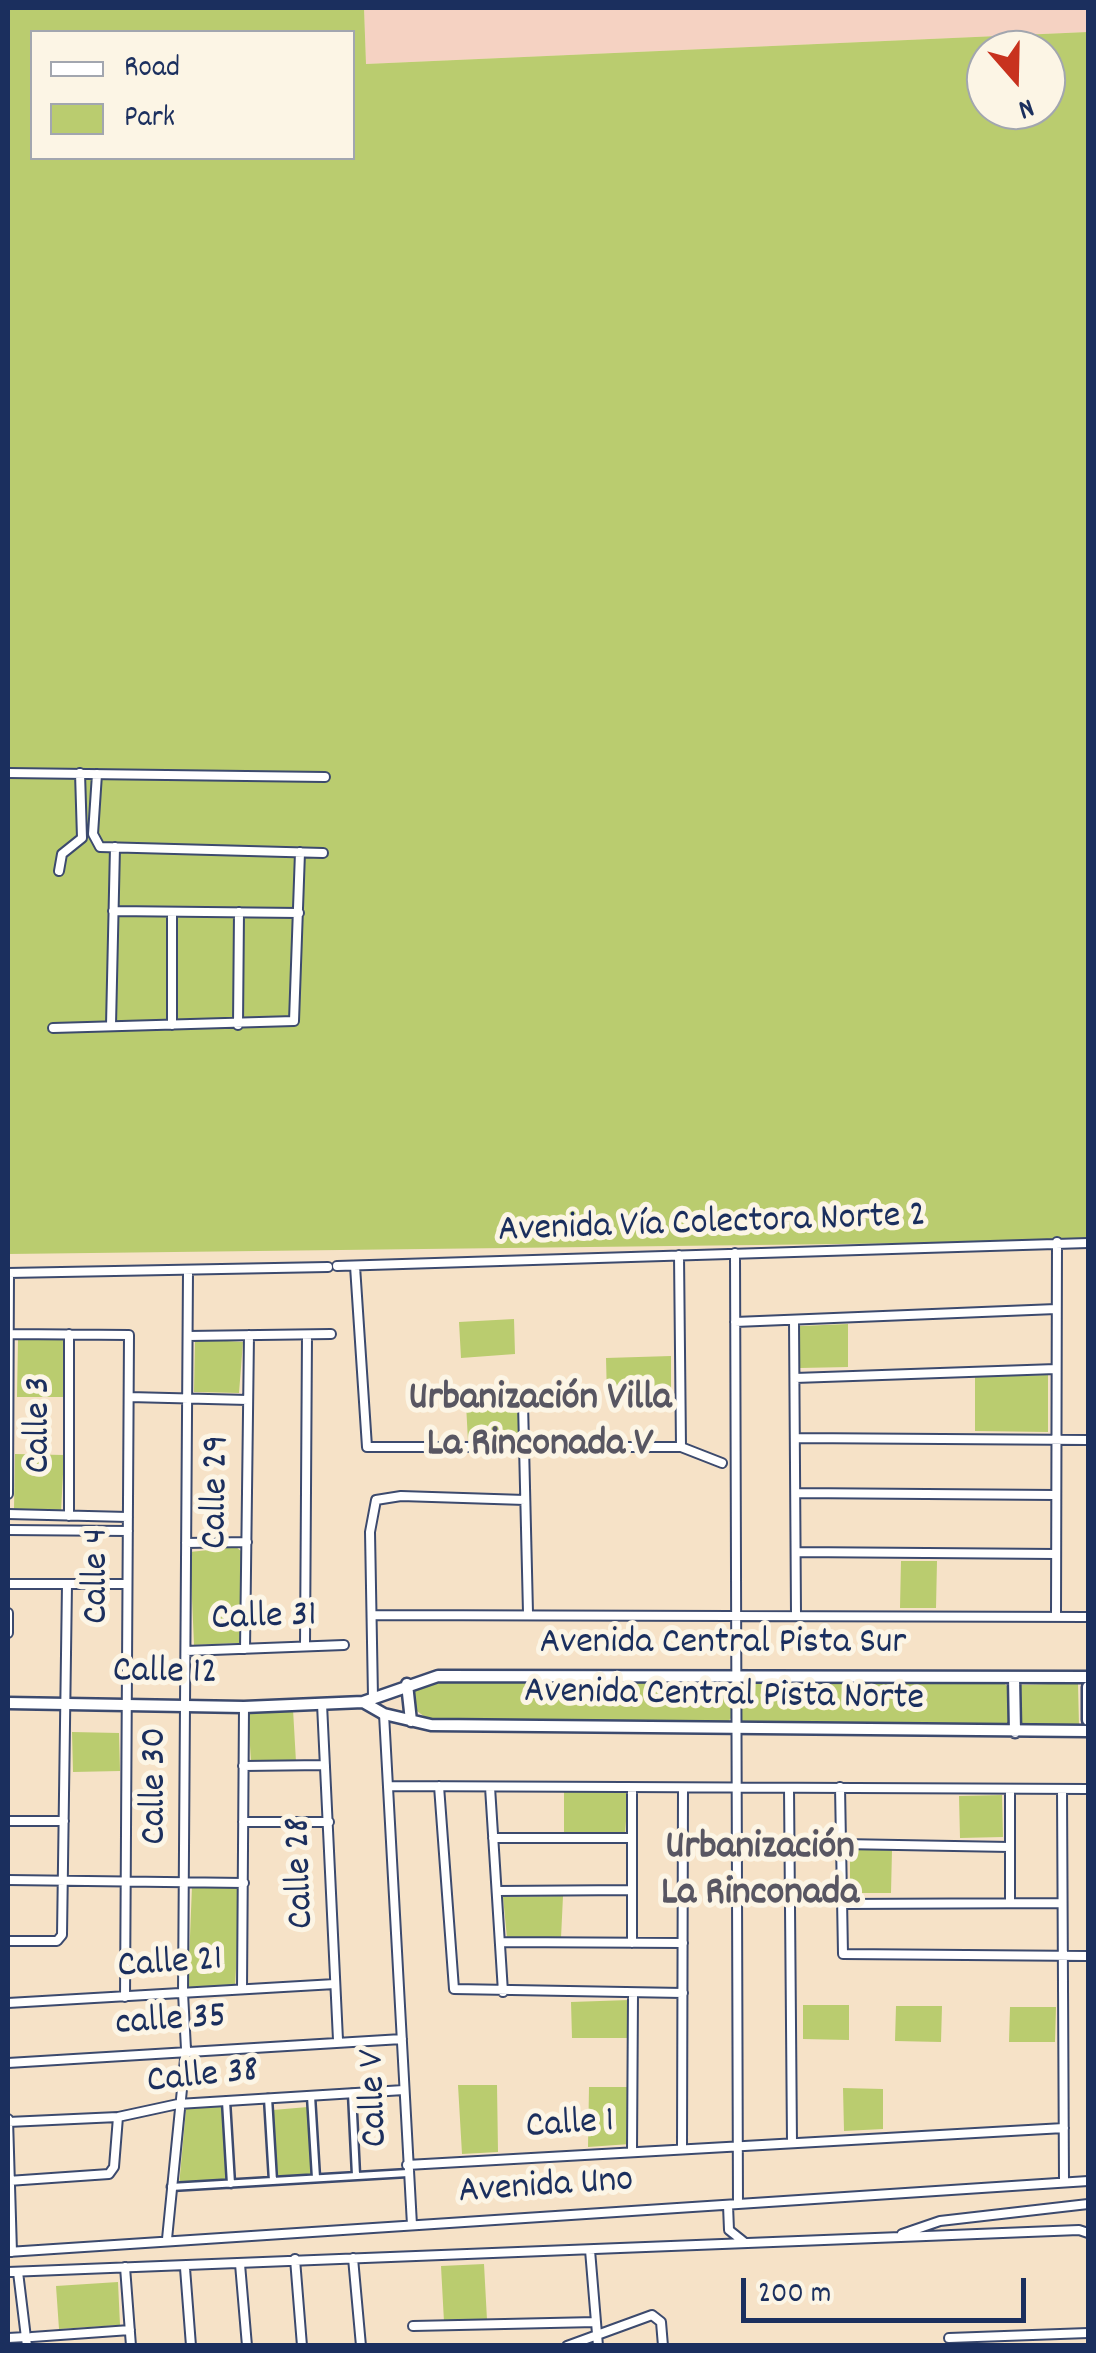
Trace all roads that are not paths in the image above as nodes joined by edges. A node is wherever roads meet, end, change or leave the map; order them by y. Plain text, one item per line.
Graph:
1 (8, 773) edge
2 (80, 773) junction
3 (98, 774) junction
4 (326, 777) dead end
5 (115, 848) junction
6 (300, 852) junction
7 (323, 852) dead end
8 (59, 871) dead end
9 (114, 911) junction
10 (172, 912) junction
11 (239, 912) junction
12 (299, 913) junction
13 (238, 1024) junction
14 (111, 1025) junction
15 (172, 1025) junction
16 (53, 1028) dead end
17 (1057, 1242) junction
18 (1088, 1242) edge
19 (736, 1253) junction
20 (680, 1255) junction
21 (355, 1266) junction
22 (188, 1272) junction
23 (8, 1273) edge
24 (1056, 1310) junction
25 (794, 1320) junction
26 (735, 1322) junction
27 (9, 1334) edge
28 (70, 1334) junction
29 (331, 1334) dead end
30 (248, 1335) junction
31 (307, 1335) junction
32 (188, 1336) junction
33 (1056, 1369) junction
34 (795, 1378) junction
35 (9, 1392) edge
36 (129, 1397) junction
37 (188, 1398) junction
38 (248, 1400) junction
39 (523, 1403) dead end
40 (796, 1438) junction
41 (1056, 1440) junction
42 (1088, 1440) edge
43 (523, 1447) junction
44 (681, 1447) junction
45 (722, 1463) dead end
46 (796, 1493) junction
47 (8, 1494) edge
48 (1056, 1495) junction
49 (525, 1500) junction
50 (8, 1514) edge
51 (69, 1516) junction
52 (128, 1517) junction
53 (8, 1530) edge
54 (128, 1532) junction
55 (246, 1542) junction
56 (186, 1544) junction
57 (796, 1552) junction
58 (1056, 1554) junction
59 (8, 1584) edge
60 (67, 1584) junction
61 (128, 1584) junction
62 (8, 1613) edge
63 (528, 1613) junction
64 (738, 1614) junction
65 (796, 1614) junction
66 (373, 1615) junction
67 (1056, 1616) junction
68 (1088, 1617) edge
69 (8, 1633) edge
70 (344, 1645) dead end
71 (305, 1646) junction
72 (245, 1649) junction
73 (186, 1651) junction
74 (736, 1675) junction
75 (1014, 1677) junction
76 (1088, 1677) edge
77 (407, 1684) junction
78 (1088, 1688) edge
79 (368, 1699) junction
80 (8, 1703) edge
81 (66, 1704) junction
82 (127, 1704) junction
83 (322, 1704) junction
84 (186, 1706) junction
85 (244, 1707) junction
86 (384, 1714) junction
87 (1088, 1720) edge
88 (410, 1721) junction
89 (736, 1728) junction
90 (1088, 1731) edge
91 (1015, 1732) junction
92 (244, 1766) junction
93 (324, 1766) junction
94 (389, 1786) junction
95 (439, 1786) junction
96 (490, 1787) junction
97 (840, 1787) junction
98 (632, 1788) junction
99 (683, 1788) junction
100 (734, 1788) junction
101 (789, 1788) junction
102 (1010, 1789) junction
103 (1062, 1789) junction
104 (1088, 1789) edge
105 (8, 1821) edge
106 (64, 1821) junction
107 (243, 1822) junction
108 (329, 1822) junction
109 (494, 1838) junction
110 (632, 1838) junction
111 (842, 1844) junction
112 (1010, 1847) junction
113 (8, 1880) edge
114 (63, 1881) junction
115 (122, 1881) junction
116 (186, 1882) junction
117 (244, 1884) junction
118 (632, 1890) junction
119 (497, 1892) junction
120 (1010, 1903) junction
121 (1062, 1903) junction
122 (841, 1904) junction
123 (8, 1941) edge
124 (500, 1942) junction
125 (632, 1943) junction
126 (684, 1943) junction
127 (1062, 1956) junction
128 (1088, 1956) edge
129 (335, 1984) junction
130 (242, 1990) junction
131 (502, 1992) junction
132 (182, 1993) junction
133 (683, 1993) junction
134 (633, 1994) junction
135 (125, 1997) junction
136 (8, 2002) edge
137 (402, 2039) junction
138 (338, 2040) junction
139 (186, 2049) junction
140 (8, 2063) edge
141 (404, 2090) junction
142 (352, 2093) junction
143 (311, 2096) junction
144 (268, 2098) junction
145 (226, 2101) junction
146 (178, 2104) junction
147 (118, 2117) junction
148 (8, 2121) edge
149 (1064, 2128) junction
150 (792, 2142) junction
151 (736, 2143) junction
152 (682, 2147) junction
153 (632, 2150) junction
154 (407, 2169) junction
155 (356, 2175) junction
156 (316, 2178) junction
157 (9, 2181) edge
158 (273, 2181) junction
159 (1088, 2181) edge
160 (1064, 2182) junction
161 (232, 2184) junction
162 (171, 2188) junction
163 (733, 2204) junction
164 (1088, 2204) edge
165 (412, 2226) junction
166 (729, 2230) junction
167 (1088, 2234) edge
168 (893, 2238) junction
169 (167, 2239) junction
170 (748, 2243) junction
171 (710, 2245) junction
172 (590, 2250) junction
173 (10, 2252) edge
174 (353, 2258) junction
175 (295, 2259) junction
176 (240, 2264) junction
177 (125, 2267) junction
178 (185, 2268) junction
179 (13, 2272) edge
180 (596, 2322) junction
181 (413, 2326) dead end
182 (130, 2330) junction
183 (1086, 2333) edge
184 (597, 2334) junction
185 (8, 2338) edge
186 (948, 2338) dead end
187 (29, 2340) edge
188 (131, 2346) edge
189 (191, 2346) edge
190 (248, 2346) edge
191 (302, 2346) edge
192 (361, 2346) edge
193 (567, 2346) edge
194 (598, 2346) edge
195 (663, 2346) edge
196 (1084, 2346) edge

1 - 2 street
2 - 3 street
2 - 8 street
3 - 4 street
3 - 5 street
5 - 6 street
5 - 9 street
6 - 7 street
6 - 12 street
9 - 10 street
9 - 14 street
10 - 11 street
10 - 15 street
11 - 12 street
11 - 13 street
12 - 13 street
13 - 15 street
14 - 15 street
14 - 16 street
17 - 18 street, Avenida Vía Colectora Norte 2
17 - 19 street, Avenida Vía Colectora Norte 2
17 - 24 street
19 - 20 street, Avenida Vía Colectora Norte 2
19 - 26 street
20 - 21 street, Avenida Vía Colectora Norte 2
20 - 44 street
21 - 22 street, Avenida Vía Colectora Norte 2
21 - 43 street
22 - 23 street, Avenida Vía Colectora Norte 2
22 - 32 street, Calle 30
23 - 27 street
24 - 25 street
24 - 33 street
25 - 26 street
25 - 34 street
26 - 64 street
27 - 28 street
27 - 35 street
28 - 36 street, Calle 4
28 - 51 street, Calle 3
29 - 31 street
30 - 31 street
30 - 32 street
30 - 38 street, Calle 29
31 - 71 street
32 - 37 street, Calle 30
33 - 34 street
33 - 41 street
34 - 40 street
35 - 47 street
36 - 37 street
36 - 52 street, Calle 4
37 - 38 street
37 - 56 street, Calle 30
38 - 55 street, Calle 29
39 - 43 street
40 - 41 street
40 - 46 street
41 - 42 street
41 - 48 street
43 - 44 street
43 - 49 street
44 - 45 street
46 - 48 street
46 - 57 street
48 - 58 street
49 - 63 street
49 - 66 street
50 - 51 street
51 - 52 street
52 - 54 street, Calle 4
53 - 54 street
54 - 61 street, Calle 4
55 - 56 street
55 - 72 street, Calle 29
56 - 73 street, Calle 30
57 - 58 street
57 - 65 street
58 - 67 street
59 - 60 street
60 - 61 street
60 - 81 street
61 - 82 street, Calle 4
62 - 69 street
63 - 64 street
63 - 66 street
64 - 65 street
64 - 74 street
65 - 67 street
66 - 79 street
67 - 68 street
70 - 71 street, Calle 31
71 - 72 street, Calle 31
72 - 73 street, Calle 31
73 - 84 street, Calle 30
74 - 75 street, Avenida Central Pista Sur
74 - 77 street, Avenida Central Pista Sur
74 - 89 street
75 - 76 street, Avenida Central Pista Sur
75 - 91 street
77 - 79 street, Avenida Central Pista Sur
77 - 88 street
78 - 87 street
79 - 83 street, Calle 12
79 - 86 street, Avenida Central Pista Norte
80 - 81 street, Calle 12
81 - 82 street, Calle 12
81 - 106 street
82 - 84 street, Calle 12
82 - 115 street, Calle 4
83 - 85 street, Calle 12
83 - 93 street, Calle 28
84 - 85 street, Calle 12
84 - 116 street, Calle 30
85 - 92 street
86 - 88 street, Avenida Central Pista Norte
86 - 94 street, Calle V
88 - 89 street, Avenida Central Pista Norte
89 - 91 street, Avenida Central Pista Norte
89 - 100 street
90 - 91 street, Avenida Central Pista Norte
92 - 93 street
92 - 107 street
93 - 108 street, Calle 28
94 - 95 street
94 - 137 street, Calle V
95 - 96 street
95 - 131 street
96 - 98 street
96 - 109 street
97 - 101 street
97 - 102 street
97 - 111 street
98 - 99 street
98 - 110 street
99 - 100 street
99 - 126 street
100 - 101 street
100 - 151 street
101 - 150 street
102 - 103 street
102 - 112 street
103 - 104 street
103 - 121 street
105 - 106 street
106 - 114 street
107 - 108 street
107 - 117 street
108 - 129 street, Calle 28
109 - 110 street
109 - 119 street
110 - 118 street
111 - 112 street
111 - 122 street
112 - 120 street
113 - 114 street
114 - 115 street
114 - 123 street
115 - 116 street
115 - 135 street, Calle 4
116 - 117 street
116 - 132 street, Calle 30
117 - 130 street
118 - 119 street
118 - 125 street
119 - 124 street
120 - 121 street
120 - 122 street
121 - 127 street
122 - 127 street
124 - 125 street
124 - 131 street
125 - 126 street
126 - 133 street
127 - 128 street
127 - 149 street
129 - 130 street, Calle 21
129 - 138 street, Calle 28
130 - 132 street, Calle 21
131 - 134 street
132 - 135 street, Calle 21
132 - 139 street, Calle 30
133 - 134 street
133 - 152 street
134 - 153 street
135 - 136 street, Calle 21
137 - 138 street
137 - 141 street, Calle V
138 - 139 street, calle 35
139 - 140 street, calle 35
139 - 146 street, Calle 30
141 - 142 street, Calle 38
141 - 154 street, Calle V
142 - 143 street, Calle 38
142 - 155 street
143 - 144 street, Calle 38
143 - 156 street
144 - 145 street, Calle 38
144 - 158 street
145 - 146 street, Calle 38
145 - 161 street
146 - 147 street, Calle 38
146 - 162 street, Calle 30
147 - 148 street, Calle 38
147 - 157 street
148 - 157 street
149 - 150 street, Calle 1
149 - 160 street
150 - 151 street, Calle 1
151 - 152 street, Calle 1
151 - 163 street
152 - 153 street, Calle 1
153 - 154 street, Calle 1
154 - 155 street
154 - 165 street, Calle V
155 - 156 street
156 - 158 street
157 - 173 street
158 - 161 street
159 - 160 street, Avenida Uno
160 - 163 street, Avenida Uno
161 - 162 street
162 - 169 street, Calle 30
163 - 165 street, Avenida Uno
163 - 166 street
164 - 168 street
165 - 169 street, Avenida Uno
166 - 170 street
166 - 171 street
167 - 168 street, Avenida Uno
168 - 170 street, Avenida Uno
169 - 173 street, Avenida Uno
170 - 171 street, Avenida Uno
171 - 172 street, Avenida Uno
172 - 174 street, Avenida Uno
172 - 180 street
174 - 175 street, Avenida Uno
174 - 192 street
175 - 176 street, Avenida Uno
175 - 191 street
176 - 178 street, Avenida Uno
176 - 190 street
177 - 178 street, Avenida Uno
177 - 179 street, Avenida Uno
177 - 182 street
178 - 189 street
179 - 187 street
180 - 181 street
180 - 184 street
182 - 187 street
182 - 188 street
183 - 186 street
183 - 196 street
184 - 193 street
184 - 194 street
184 - 195 street
185 - 187 street

